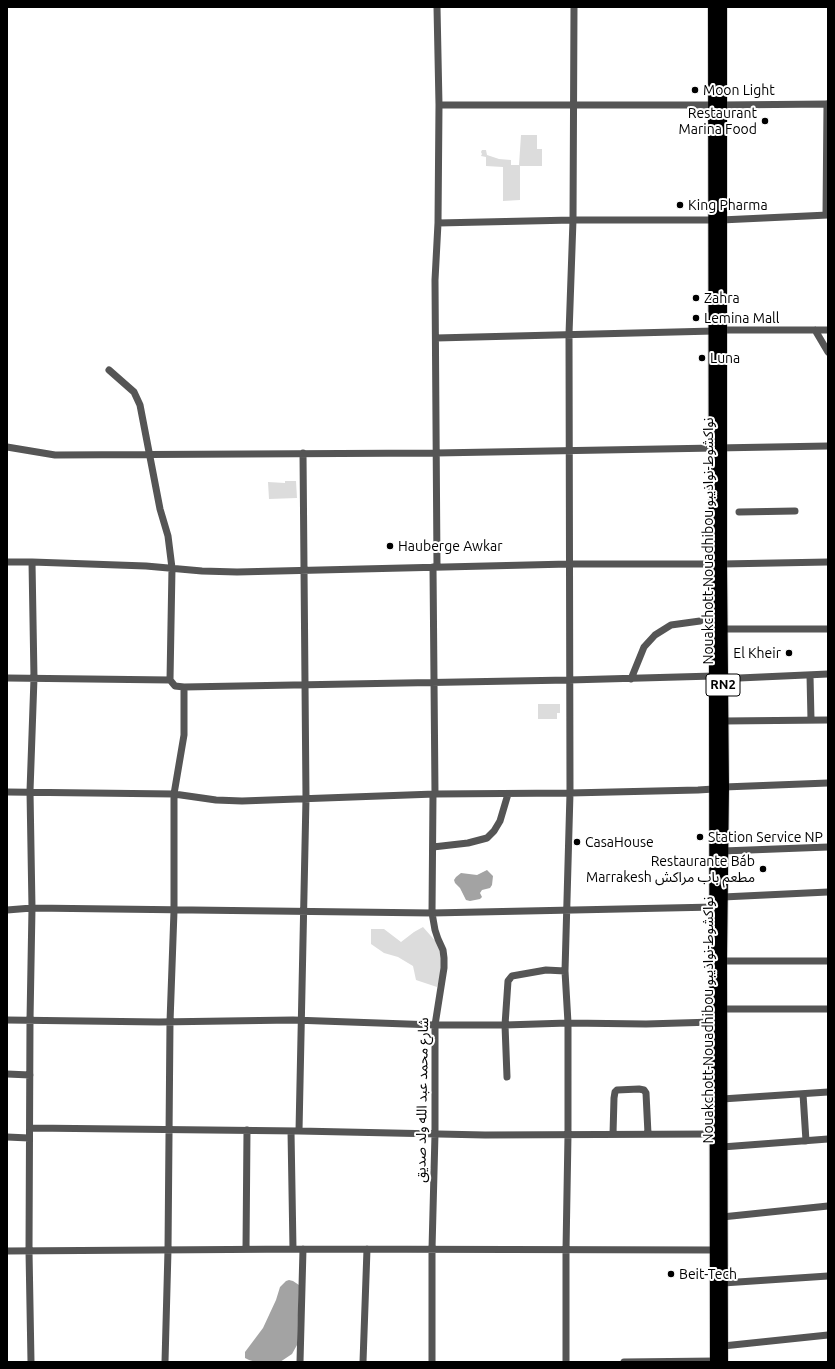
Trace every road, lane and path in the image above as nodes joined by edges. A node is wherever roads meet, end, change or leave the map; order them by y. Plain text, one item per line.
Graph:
1 (436, 7) edge
2 (574, 7) edge
3 (713, 7) edge
4 (722, 7) edge
5 (827, 104) edge
6 (439, 105) junction
7 (718, 105) junction
8 (574, 106) junction
9 (827, 215) edge
10 (573, 220) junction
11 (717, 220) junction
12 (438, 223) junction
13 (718, 330) junction
14 (815, 330) junction
15 (828, 330) edge
16 (569, 334) junction
17 (436, 338) junction
18 (828, 352) edge
19 (109, 370) dead end
20 (828, 446) edge
21 (7, 447) edge
22 (718, 449) junction
23 (569, 450) junction
24 (303, 453) junction
25 (150, 454) junction
26 (436, 454) junction
27 (795, 511) dead end
28 (738, 512) dead end
29 (7, 562) edge
30 (32, 562) junction
31 (828, 562) edge
32 (569, 564) junction
33 (718, 564) junction
34 (435, 567) junction
35 (172, 568) junction
36 (304, 569) junction
37 (700, 621) dead end
38 (723, 629) junction
39 (828, 629) edge
40 (828, 674) edge
41 (810, 675) junction
42 (718, 676) junction
43 (7, 678) edge
44 (34, 678) junction
45 (631, 679) junction
46 (170, 680) junction
47 (569, 680) junction
48 (435, 682) junction
49 (305, 686) junction
50 (184, 687) junction
51 (811, 720) junction
52 (828, 720) edge
53 (724, 721) junction
54 (828, 784) edge
55 (719, 788) junction
56 (30, 791) junction
57 (7, 792) edge
58 (570, 793) junction
59 (174, 794) junction
60 (434, 794) junction
61 (508, 794) junction
62 (306, 798) junction
63 (433, 847) junction
64 (828, 847) edge
65 (723, 851) junction
66 (828, 892) edge
67 (723, 897) junction
68 (715, 907) junction
69 (32, 908) junction
70 (7, 910) edge
71 (174, 910) junction
72 (568, 911) junction
73 (304, 912) junction
74 (432, 913) junction
75 (722, 961) junction
76 (828, 961) edge
77 (566, 971) junction
78 (722, 1009) junction
79 (828, 1009) edge
80 (7, 1020) edge
81 (30, 1020) junction
82 (302, 1020) junction
83 (170, 1022) junction
84 (714, 1022) junction
85 (568, 1023) junction
86 (435, 1025) junction
87 (505, 1025) junction
88 (7, 1074) edge
89 (30, 1075) junction
90 (507, 1077) dead end
91 (828, 1092) edge
92 (803, 1094) junction
93 (722, 1099) junction
94 (30, 1128) junction
95 (169, 1130) junction
96 (246, 1130) junction
97 (295, 1131) junction
98 (435, 1134) junction
99 (613, 1134) junction
100 (648, 1134) junction
101 (714, 1134) junction
102 (568, 1135) junction
103 (7, 1137) edge
104 (30, 1138) junction
105 (828, 1139) edge
106 (806, 1141) junction
107 (722, 1147) junction
108 (828, 1206) edge
109 (722, 1216) junction
110 (246, 1249) junction
111 (293, 1249) junction
112 (303, 1249) junction
113 (367, 1249) junction
114 (432, 1249) junction
115 (168, 1250) junction
116 (566, 1250) junction
117 (714, 1250) junction
118 (7, 1251) edge
119 (29, 1251) junction
120 (828, 1276) edge
121 (723, 1283) junction
122 (828, 1336) edge
123 (723, 1346) junction
124 (31, 1362) edge
125 (165, 1362) edge
126 (300, 1362) edge
127 (363, 1362) edge
128 (432, 1362) edge
129 (566, 1362) edge
130 (624, 1362) edge
131 (628, 1362) edge
132 (718, 1362) edge

1 - 6 street, شارع محمد عبد الله ولد صديق
2 - 8 street
3 - 7 highway, Nouakchott-Nouadhibou نواكشوط-نواذيبو / RN2
4 - 7 highway, Nouakchott-Nouadhibou نواكشوط-نواذيبو / RN2
5 - 7 street
5 - 9 street
6 - 8 street
6 - 12 street, شارع محمد عبد الله ولد صديق
7 - 8 street
7 - 11 highway, Nouakchott-Nouadhibou نواكشوط-نواذيبو / RN2
8 - 10 street
9 - 11 street
10 - 11 street
10 - 12 street
10 - 16 street
11 - 13 highway, Nouakchott-Nouadhibou نواكشوط-نواذيبو / RN2
12 - 17 street, شارع محمد عبد الله ولد صديق
13 - 14 street
13 - 16 street
13 - 22 highway, Nouakchott-Nouadhibou نواكشوط-نواذيبو / RN2
14 - 15 street
14 - 18 street
16 - 17 street
16 - 23 street
17 - 26 street, شارع محمد عبد الله ولد صديق
19 - 25 street
20 - 22 street
21 - 25 street
22 - 23 street
22 - 33 highway, Nouakchott-Nouadhibou نواكشوط-نواذيبو / RN2
23 - 26 street
23 - 32 street
24 - 25 street
24 - 26 street
24 - 36 street
25 - 35 street
26 - 34 street, شارع محمد عبد الله ولد صديق
27 - 28 street
29 - 30 street
30 - 35 street
30 - 44 street
31 - 33 street
32 - 33 street
32 - 34 street
32 - 47 street
33 - 38 highway, Nouakchott-Nouadhibou نواكشوط-نواذيبو / RN2
33 - 42 highway, Nouakchott-Nouadhibou نواكشوط-نواذيبو / RN2
34 - 36 street
34 - 48 street, شارع محمد عبد الله ولد صديق
35 - 36 street
35 - 46 street
36 - 49 street
37 - 45 street
38 - 39 street
38 - 42 highway, Nouakchott-Nouadhibou نواكشوط-نواذيبو / RN2
40 - 41 street
41 - 42 street
41 - 51 street
42 - 45 street
42 - 53 highway, Nouakchott-Nouadhibou نواكشوط-نواذيبو / RN2
42 - 55 highway, Nouakchott-Nouadhibou نواكشوط-نواذيبو / RN2
43 - 44 street
44 - 46 street
44 - 56 street
45 - 47 street
46 - 50 street
47 - 48 street
47 - 58 street
48 - 49 street
48 - 60 street, شارع محمد عبد الله ولد صديق
49 - 50 street
49 - 62 street
50 - 59 street
51 - 52 street
51 - 53 street
53 - 55 highway, Nouakchott-Nouadhibou نواكشوط-نواذيبو / RN2
54 - 55 street
55 - 58 street
55 - 65 highway, Nouakchott-Nouadhibou نواكشوط-نواذيبو / RN2
55 - 68 highway, Nouakchott-Nouadhibou نواكشوط-نواذيبو / RN2
56 - 57 street
56 - 59 street
56 - 69 street
58 - 61 street
58 - 72 street
59 - 62 street
59 - 71 street
60 - 61 street
60 - 62 street
60 - 63 street, شارع محمد عبد الله ولد صديق
61 - 63 street
62 - 73 street
63 - 74 street, شارع محمد عبد الله ولد صديق
64 - 65 street
65 - 67 highway, Nouakchott-Nouadhibou نواكشوط-نواذيبو / RN2
66 - 67 street
67 - 75 highway, Nouakchott-Nouadhibou نواكشوط-نواذيبو / RN2
68 - 72 street
68 - 84 highway, Nouakchott-Nouadhibou نواكشوط-نواذيبو / RN2
69 - 70 street
69 - 71 street
69 - 81 street
71 - 73 street
71 - 83 street
72 - 74 street
72 - 77 street
73 - 74 street
73 - 82 street
74 - 86 street, شارع محمد عبد الله ولد صديق
75 - 76 street
75 - 78 highway, Nouakchott-Nouadhibou نواكشوط-نواذيبو / RN2
77 - 85 street
77 - 87 street
78 - 79 street
78 - 93 highway, Nouakchott-Nouadhibou نواكشوط-نواذيبو / RN2
80 - 81 street
81 - 83 street
81 - 89 street
82 - 83 street
82 - 86 street
82 - 97 street
83 - 95 street
84 - 85 street
84 - 101 highway, Nouakchott-Nouadhibou نواكشوط-نواذيبو / RN2
85 - 87 street
85 - 102 street
86 - 87 street
86 - 98 street, شارع محمد عبد الله ولد صديق
87 - 90 street
88 - 89 street
89 - 94 street
91 - 92 street
92 - 93 street
92 - 106 street
93 - 107 highway, Nouakchott-Nouadhibou نواكشوط-نواذيبو / RN2
94 - 95 street
94 - 104 street
95 - 96 street
95 - 115 street
96 - 97 street
96 - 110 street
97 - 98 street
97 - 111 street
98 - 102 street
98 - 114 street, شارع محمد عبد الله ولد صديق
99 - 100 street
99 - 100 street
99 - 102 street
100 - 101 street
101 - 117 highway, Nouakchott-Nouadhibou نواكشوط-نواذيبو / RN2
102 - 116 street
103 - 104 street
104 - 119 street
105 - 106 street
106 - 107 street
107 - 109 highway, Nouakchott-Nouadhibou نواكشوط-نواذيبو / RN2
108 - 109 street
109 - 121 highway, Nouakchott-Nouadhibou نواكشوط-نواذيبو / RN2
110 - 111 street
110 - 115 street
111 - 112 street
112 - 113 street
112 - 126 street
113 - 114 street
113 - 127 street
114 - 116 street
114 - 128 street, شارع محمد عبد الله ولد صديق
115 - 119 street
115 - 125 street
116 - 117 street
116 - 129 street
117 - 132 highway, Nouakchott-Nouadhibou نواكشوط-نواذيبو / RN2
118 - 119 street
119 - 124 street
120 - 121 street
121 - 123 highway, Nouakchott-Nouadhibou نواكشوط-نواذيبو / RN2
122 - 123 street
123 - 132 highway, Nouakchott-Nouadhibou نواكشوط-نواذيبو / RN2
130 - 131 street
131 - 132 street

